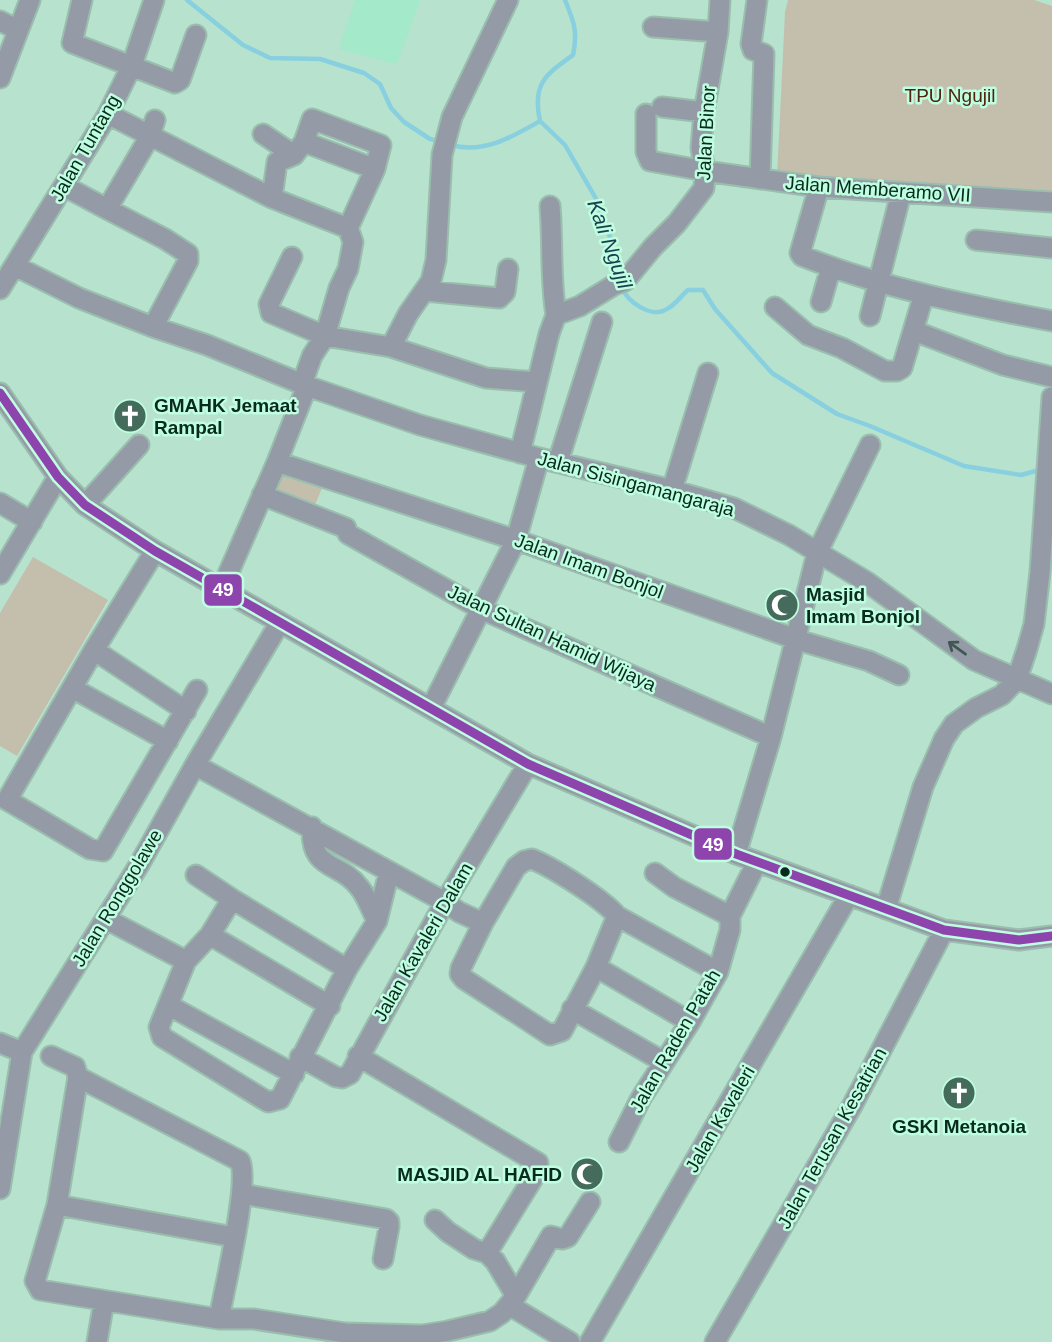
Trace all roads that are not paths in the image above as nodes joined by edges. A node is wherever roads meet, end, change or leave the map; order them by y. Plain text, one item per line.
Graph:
1 (30, 0) edge
2 (82, 0) edge
3 (154, 0) edge
4 (720, 0) edge
5 (757, 0) edge
6 (506, 1) edge
7 (0, 21) edge
8 (653, 27) dead end
9 (18, 30) junction
10 (718, 32) junction
11 (196, 35) dead end
12 (132, 65) junction
13 (0, 78) edge
14 (704, 111) junction
15 (108, 114) junction
16 (153, 128) junction
17 (263, 134) dead end
18 (299, 148) junction
19 (705, 171) junction
20 (760, 179) junction
21 (64, 187) junction
22 (819, 187) junction
23 (901, 193) junction
24 (272, 198) junction
25 (1052, 202) edge
26 (550, 206) dead end
27 (107, 209) junction
28 (348, 228) junction
29 (976, 240) dead end
30 (1052, 248) edge
31 (292, 257) dead end
32 (15, 266) junction
33 (831, 267) junction
34 (508, 269) dead end
35 (877, 280) junction
36 (0, 289) edge
37 (425, 291) junction
38 (924, 294) junction
39 (821, 302) dead end
40 (775, 307) dead end
41 (556, 315) junction
42 (870, 317) dead end
43 (1052, 321) edge
44 (602, 322) dead end
45 (153, 327) junction
46 (914, 331) junction
47 (325, 337) junction
48 (391, 346) junction
49 (708, 373) dead end
50 (1052, 377) edge
51 (537, 382) junction
52 (304, 385) junction
53 (0, 393) edge
54 (1052, 397) edge
55 (139, 445) dead end
56 (870, 445) dead end
57 (539, 458) junction
58 (277, 462) junction
59 (58, 477) junction
60 (672, 490) junction
61 (262, 495) junction
62 (0, 503) edge
63 (85, 505) junction
64 (32, 522) junction
65 (516, 540) junction
66 (155, 551) junction
67 (817, 553) junction
68 (0, 574) edge
69 (221, 590) junction
70 (481, 609) junction
71 (279, 624) junction
72 (794, 638) junction
73 (93, 650) junction
74 (899, 675) dead end
75 (1017, 679) junction
76 (72, 688) junction
77 (197, 690) dead end
78 (1052, 694) edge
79 (431, 708) junction
80 (186, 711) junction
81 (771, 737) junction
82 (168, 741) junction
83 (527, 764) junction
84 (195, 765) junction
85 (3, 798) edge
86 (312, 827) junction
87 (736, 854) junction
88 (757, 862) junction
89 (389, 872) junction
90 (655, 873) dead end
91 (196, 876) dead end
92 (849, 895) junction
93 (232, 900) junction
94 (445, 902) junction
95 (886, 909) junction
96 (617, 916) junction
97 (730, 916) junction
98 (106, 919) junction
99 (377, 921) junction
100 (483, 923) junction
101 (944, 930) junction
102 (210, 935) junction
103 (1052, 936) edge
104 (187, 961) junction
105 (596, 967) junction
106 (347, 969) junction
107 (718, 972) junction
108 (168, 1005) junction
109 (330, 1006) junction
110 (572, 1009) junction
111 (690, 1022) junction
112 (0, 1043) edge
113 (22, 1052) junction
114 (51, 1056) dead end
115 (358, 1056) junction
116 (664, 1062) junction
117 (297, 1066) junction
118 (78, 1077) junction
119 (618, 1142) dead end
120 (0, 1189) edge
121 (242, 1194) junction
122 (590, 1202) dead end
123 (57, 1205) junction
124 (435, 1220) dead end
125 (234, 1237) junction
126 (487, 1253) junction
127 (383, 1259) dead end
128 (513, 1300) junction
129 (104, 1301) junction
130 (219, 1319) junction
131 (295, 1334) edge
132 (344, 1337) edge
133 (97, 1342) edge
134 (570, 1342) edge
135 (590, 1342) edge
136 (715, 1342) edge

1 - 9 street
2 - 12 street
3 - 12 street, Jalan Tuntang
4 - 10 street, Jalan Binor
5 - 20 street
6 - 37 street
7 - 9 street
8 - 10 street
9 - 13 street
10 - 14 street, Jalan Binor
11 - 12 street
12 - 15 street, Jalan Tuntang
14 - 19 street, Jalan Binor
14 - 19 street, Jalan Memberamo VII
15 - 16 street
15 - 21 street, Jalan Tuntang
16 - 24 street
16 - 27 street
17 - 18 street
18 - 24 street
18 - 28 street
19 - 20 street, Jalan Memberamo VII
19 - 41 street, Jalan Binor
20 - 22 street, Jalan Memberamo VII
21 - 27 street
21 - 32 street, Jalan Tuntang
22 - 23 street, Jalan Memberamo VII
22 - 33 street
23 - 25 street, Jalan Memberamo VII
23 - 35 street
24 - 28 street
26 - 41 street
27 - 45 street
28 - 47 street
29 - 30 street
31 - 47 street
32 - 36 street, Jalan Tuntang
32 - 45 street, Jalan Sisingamangaraja
33 - 35 street
33 - 39 street
34 - 37 street
35 - 38 street
35 - 42 street
37 - 48 street
38 - 43 street
38 - 46 street
40 - 46 street
41 - 51 street
44 - 57 street
45 - 52 street, Jalan Sisingamangaraja
46 - 50 street
47 - 48 street
47 - 52 street
48 - 51 street
49 - 60 street
51 - 57 street
52 - 57 street, Jalan Sisingamangaraja
52 - 58 street
53 - 59 street
54 - 75 street
55 - 63 street
56 - 67 street
57 - 60 street, Jalan Sisingamangaraja
57 - 65 street
58 - 61 street
58 - 65 street, Jalan Imam Bonjol
59 - 63 street
59 - 64 street
60 - 67 street, Jalan Sisingamangaraja
61 - 69 street
61 - 70 street, Jalan Sultan Hamid Wijaya
62 - 64 street
63 - 66 street
64 - 68 street
65 - 70 street
65 - 72 street, Jalan Imam Bonjol
66 - 69 street
66 - 73 street
67 - 72 street
75 -> 67 street, Jalan Sisingamangaraja
69 - 71 street
70 - 79 street
70 - 81 street, Jalan Sultan Hamid Wijaya
71 - 79 street
71 - 84 street, Jalan Ronggolawe
72 - 74 street, Jalan Imam Bonjol
72 - 81 street
73 - 76 street
73 - 80 street
75 - 78 street, Jalan Sisingamangaraja
75 - 95 street
76 - 82 street
76 - 85 street
77 - 80 street
79 - 83 street
80 - 82 street
81 - 87 street
82 - 85 street
83 - 87 street
83 - 94 street, Jalan Kavaleri Dalam
84 - 86 street
84 - 98 street, Jalan Ronggolawe
86 - 89 street
86 - 99 street
87 - 88 street
88 - 92 street
88 - 97 street, Jalan Raden Patah
89 - 94 street
89 - 99 street
90 - 97 street
91 - 93 street
92 - 95 street
92 - 135 street, Jalan Kavaleri
93 - 102 street
93 - 106 street
94 - 100 street
94 - 115 street, Jalan Kavaleri Dalam
95 - 101 street
96 - 100 street
96 - 105 street
96 - 107 street
97 - 107 street, Jalan Raden Patah
98 - 104 street
98 - 113 street, Jalan Ronggolawe
99 - 106 street
100 - 110 street
101 - 103 street
101 - 136 street, Jalan Terusan Kesatrian
102 - 104 street
102 - 109 street
104 - 108 street
105 - 110 street
105 - 111 street
106 - 109 street
107 - 111 street, Jalan Raden Patah
108 - 117 street
108 - 117 street
109 - 117 street
110 - 116 street
111 - 116 street, Jalan Raden Patah
112 - 113 street
113 - 120 street, Jalan Ronggolawe
114 - 118 street
115 - 117 street, Jalan Kavaleri Dalam
115 - 126 street
116 - 119 street, Jalan Raden Patah
118 - 121 street
118 - 123 street
121 - 125 street
121 - 127 street
122 - 128 street
123 - 125 street
123 - 129 street
124 - 126 street
125 - 130 street
126 - 128 street
128 - 132 street
128 - 134 street
129 - 130 street
129 - 133 street
130 - 131 street
131 - 132 street

